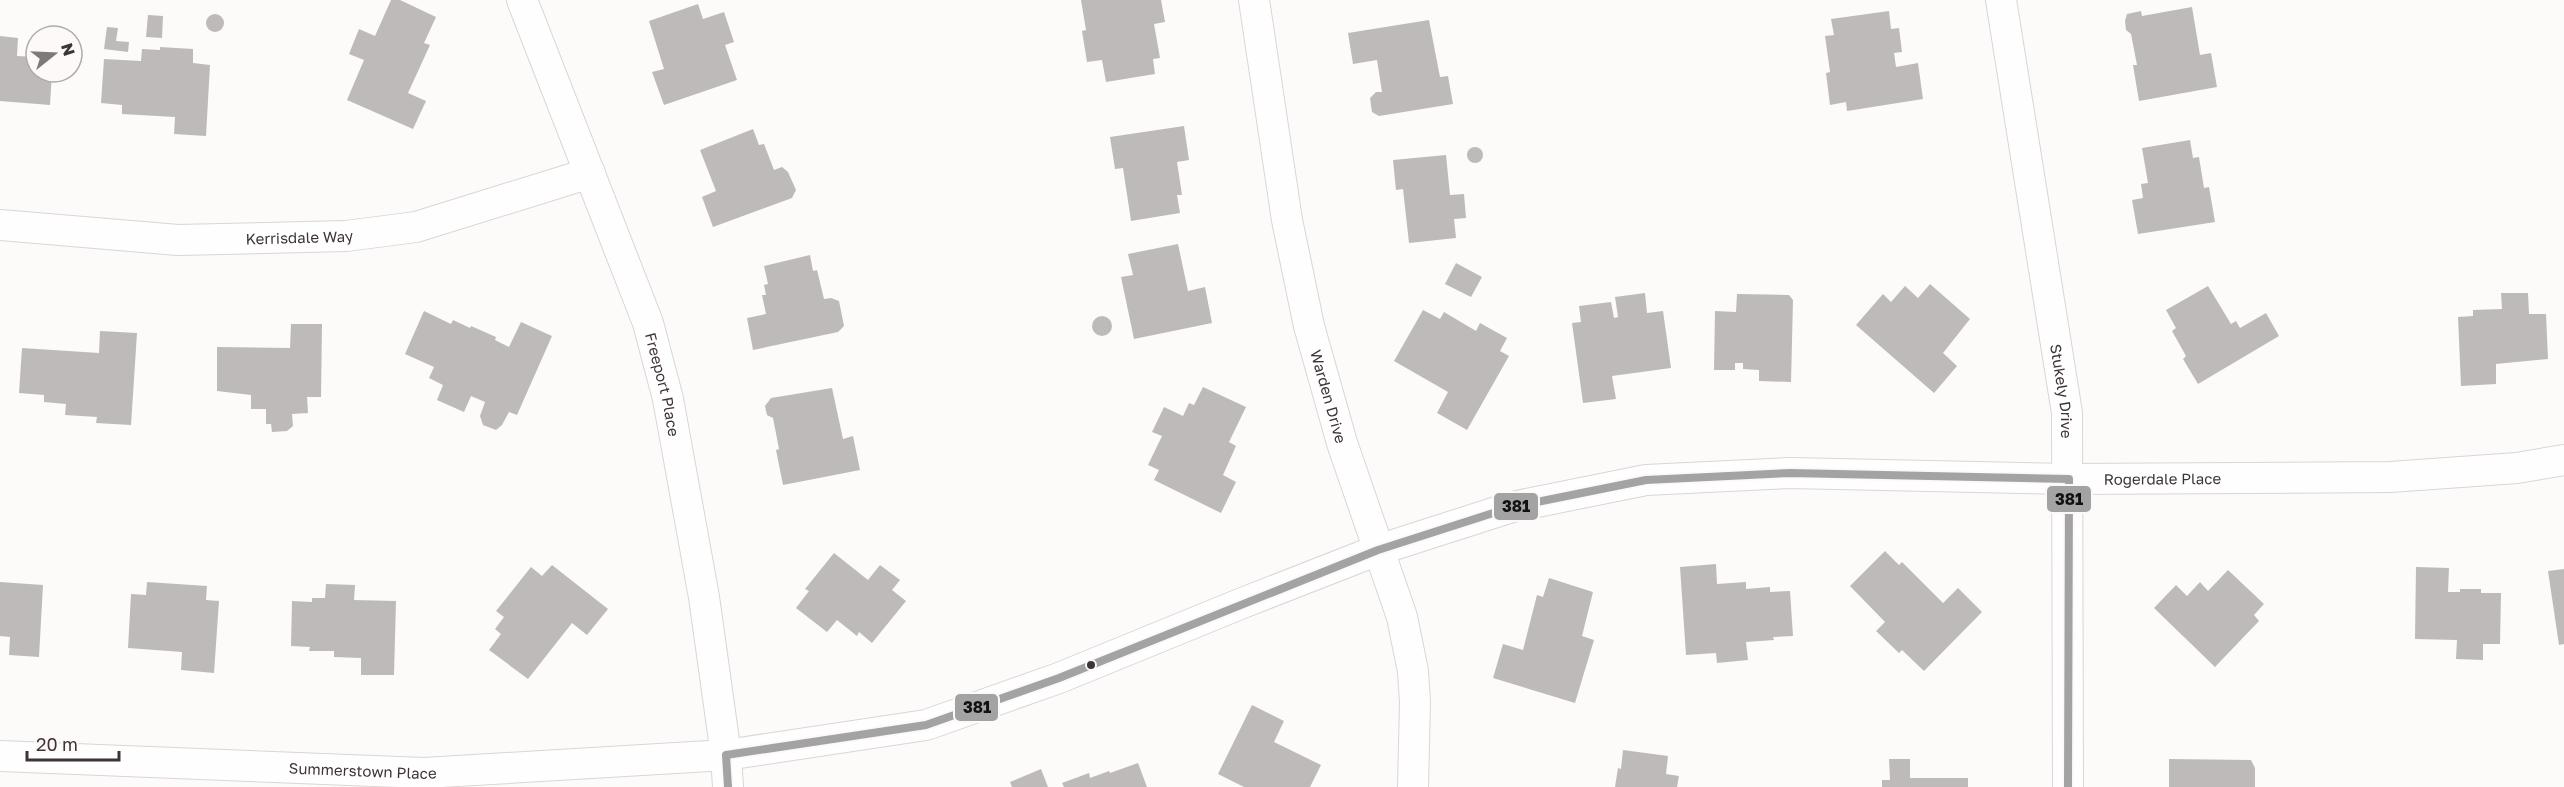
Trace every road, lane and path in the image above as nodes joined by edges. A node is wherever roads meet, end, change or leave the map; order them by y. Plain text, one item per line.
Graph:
1 (522, 0) edge
2 (1254, 0) edge
3 (2001, 0) edge
4 (590, 173) junction
5 (0, 225) edge
6 (2564, 460) edge
7 (2069, 479) junction
8 (1378, 550) junction
9 (726, 755) junction
10 (0, 756) edge
11 (728, 787) edge
12 (1413, 787) edge
13 (2068, 787) edge

1 - 4 street, Freeport Place
2 - 8 street, Warden Drive
3 - 7 street, Stukely Drive
4 - 5 street, Kerrisdale Way
4 - 9 street, Freeport Place
6 - 7 street, Rogerdale Place
7 - 8 street, Rogerdale Place
7 - 13 street, Stukely Drive
8 - 9 street, Rogerdale Place
8 - 12 street, Warden Drive
9 - 10 street, Summerstown Place
9 - 11 street, Freeport Place

